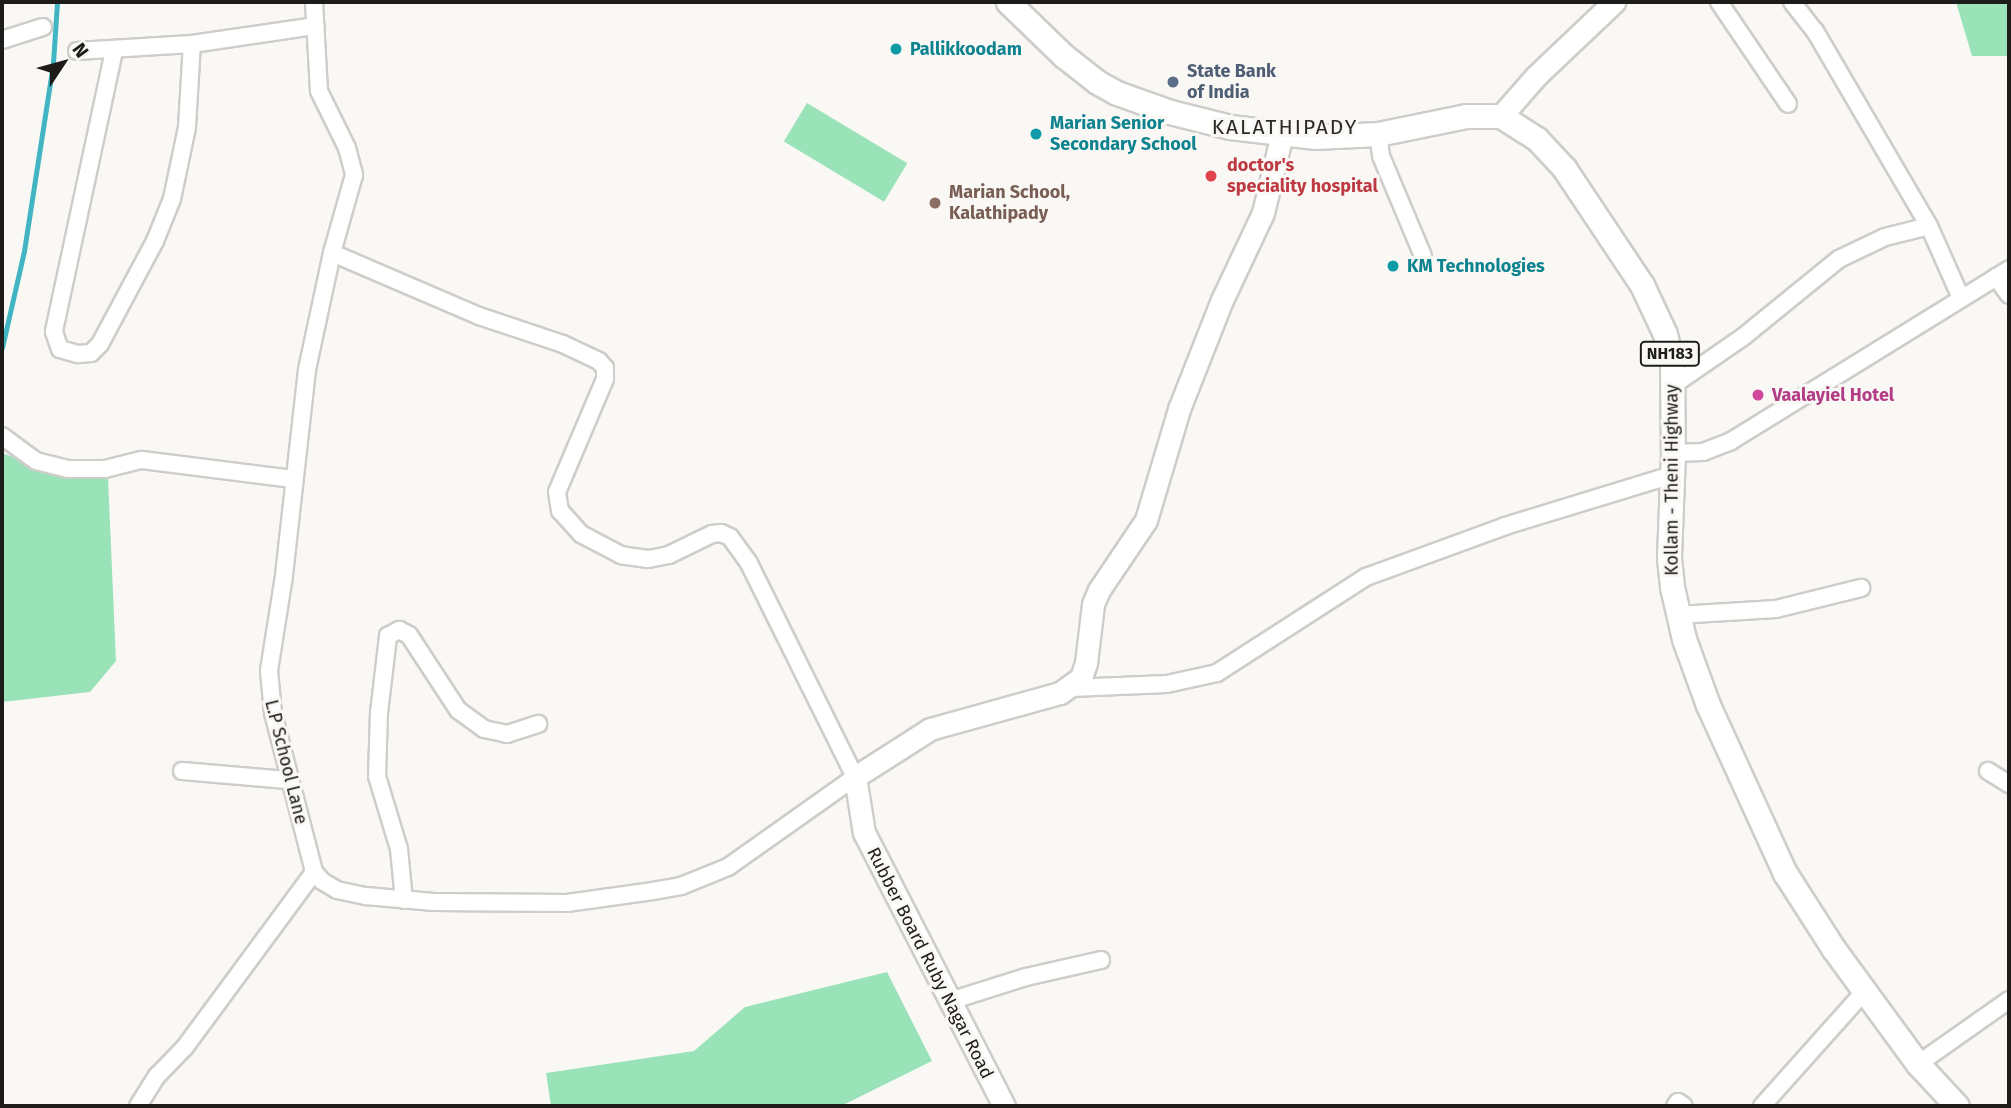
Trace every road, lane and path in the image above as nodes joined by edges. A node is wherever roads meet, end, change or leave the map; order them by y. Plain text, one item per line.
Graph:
1 (314, 2) edge
2 (1008, 2) edge
3 (1614, 2) edge
4 (1719, 2) edge
5 (1792, 2) edge
6 (316, 26) junction
7 (43, 27) dead end
8 (2, 40) edge
9 (192, 44) junction
10 (77, 51) dead end
11 (114, 51) junction
12 (1788, 104) dead end
13 (1501, 116) junction
14 (1282, 134) junction
15 (1378, 134) junction
16 (1929, 226) junction
17 (332, 253) junction
18 (1423, 256) dead end
19 (2003, 273) edge
20 (2009, 295) edge
21 (1961, 298) junction
22 (1672, 386) junction
23 (2, 436) edge
24 (1672, 464) junction
25 (293, 479) junction
26 (1861, 588) dead end
27 (1678, 615) junction
28 (1071, 688) junction
29 (538, 724) dead end
30 (183, 771) dead end
31 (1988, 771) dead end
32 (855, 777) junction
33 (288, 780) junction
34 (2009, 784) edge
35 (314, 872) junction
36 (404, 900) junction
37 (1101, 960) dead end
38 (1865, 991) junction
39 (2009, 1000) edge
40 (950, 1001) junction
41 (1918, 1064) junction
42 (138, 1106) edge
43 (1004, 1106) edge
44 (1675, 1106) edge
45 (1684, 1106) edge
46 (1762, 1106) edge
47 (1957, 1106) edge

1 - 6 street, L.P School Lane
2 - 14 highway
3 - 13 main road
4 - 12 street
5 - 16 street
6 - 9 street
6 - 17 street, L.P School Lane
7 - 8 street
9 - 11 street
9 - 11 street
10 - 11 street
13 - 15 highway
13 - 22 highway, Kollam - Theni Highway / NH183
14 - 15 highway
14 - 28 main road
15 - 18 street
16 - 21 street
16 - 22 street
17 - 25 street, L.P School Lane
17 - 32 street
19 - 20 street
19 - 21 street
21 - 24 street
22 - 24 highway, Kollam - Theni Highway / NH183
23 - 25 street
24 - 27 highway, Kollam - Theni Highway / NH183
24 - 28 street
25 - 33 street, L.P School Lane
26 - 27 street
27 - 38 highway, Kollam - Theni Highway / NH183
28 - 32 main road
29 - 36 street
30 - 33 street
31 - 34 street
32 - 36 street
32 - 40 main road, Rubber Board Ruby Nagar Road
33 - 35 street, L.P School Lane
35 - 36 street
35 - 42 street
37 - 40 street
38 - 41 highway, Kollam - Theni Highway / NH183
38 - 46 street
39 - 41 street
40 - 43 main road, Rubber Board Ruby Nagar Road
41 - 47 highway, Kollam - Theni Highway / NH183
44 - 45 street

